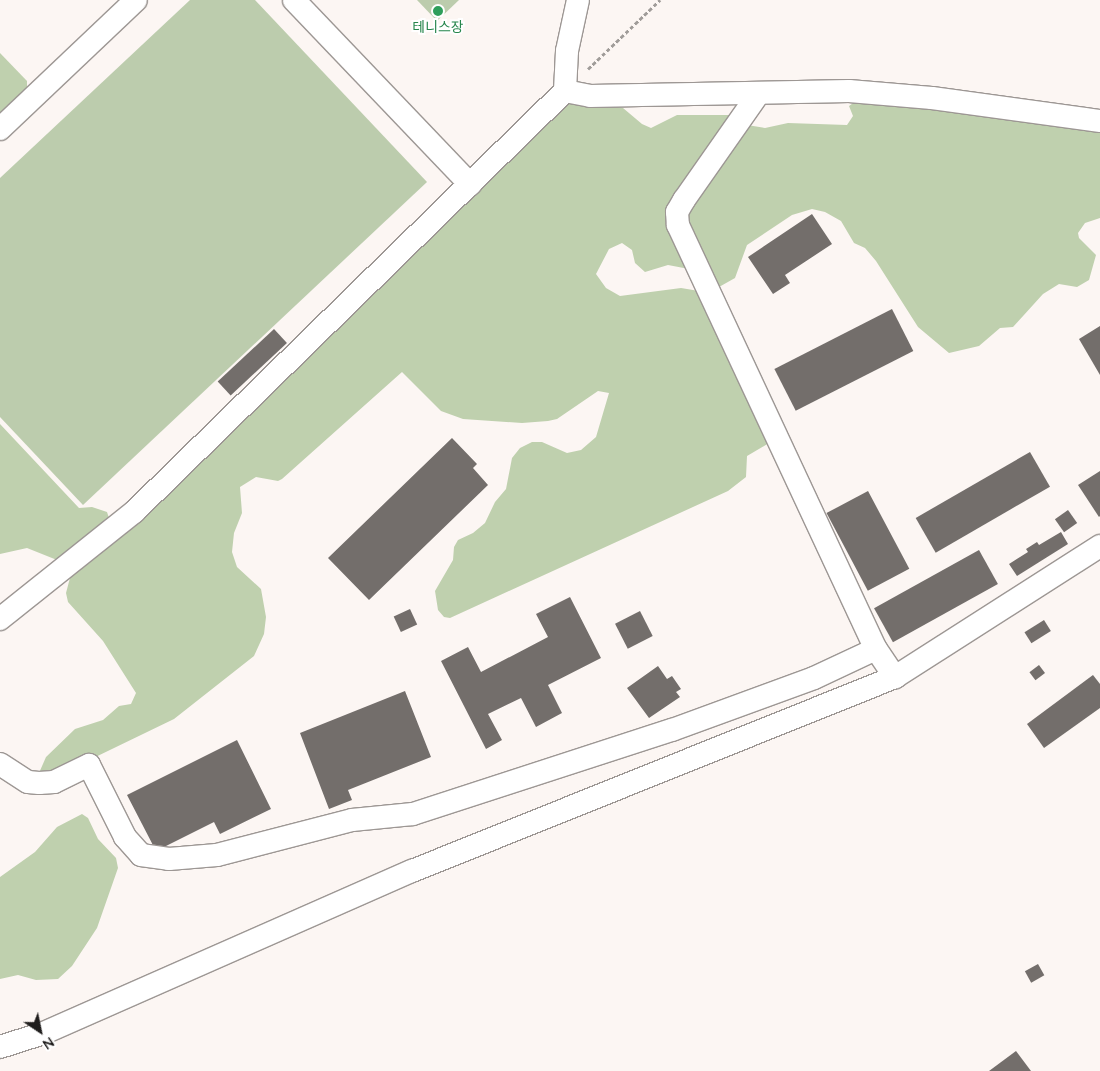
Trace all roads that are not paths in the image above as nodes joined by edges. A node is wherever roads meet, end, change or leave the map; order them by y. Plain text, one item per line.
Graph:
1 (136, 0) edge
2 (294, 0) edge
3 (578, 0) edge
4 (565, 91) junction
5 (759, 93) junction
6 (1100, 121) edge
7 (0, 129) edge
8 (470, 184) junction
9 (1100, 546) edge
10 (0, 619) edge
11 (876, 649) junction
12 (895, 676) junction
13 (0, 764) edge
14 (0, 1047) edge

1 - 7 street
2 - 8 street
3 - 4 street
4 - 5 street
4 - 8 street
5 - 6 street
5 - 11 street
8 - 10 street
9 - 12 street
11 - 12 street
11 - 13 street
12 - 14 street

